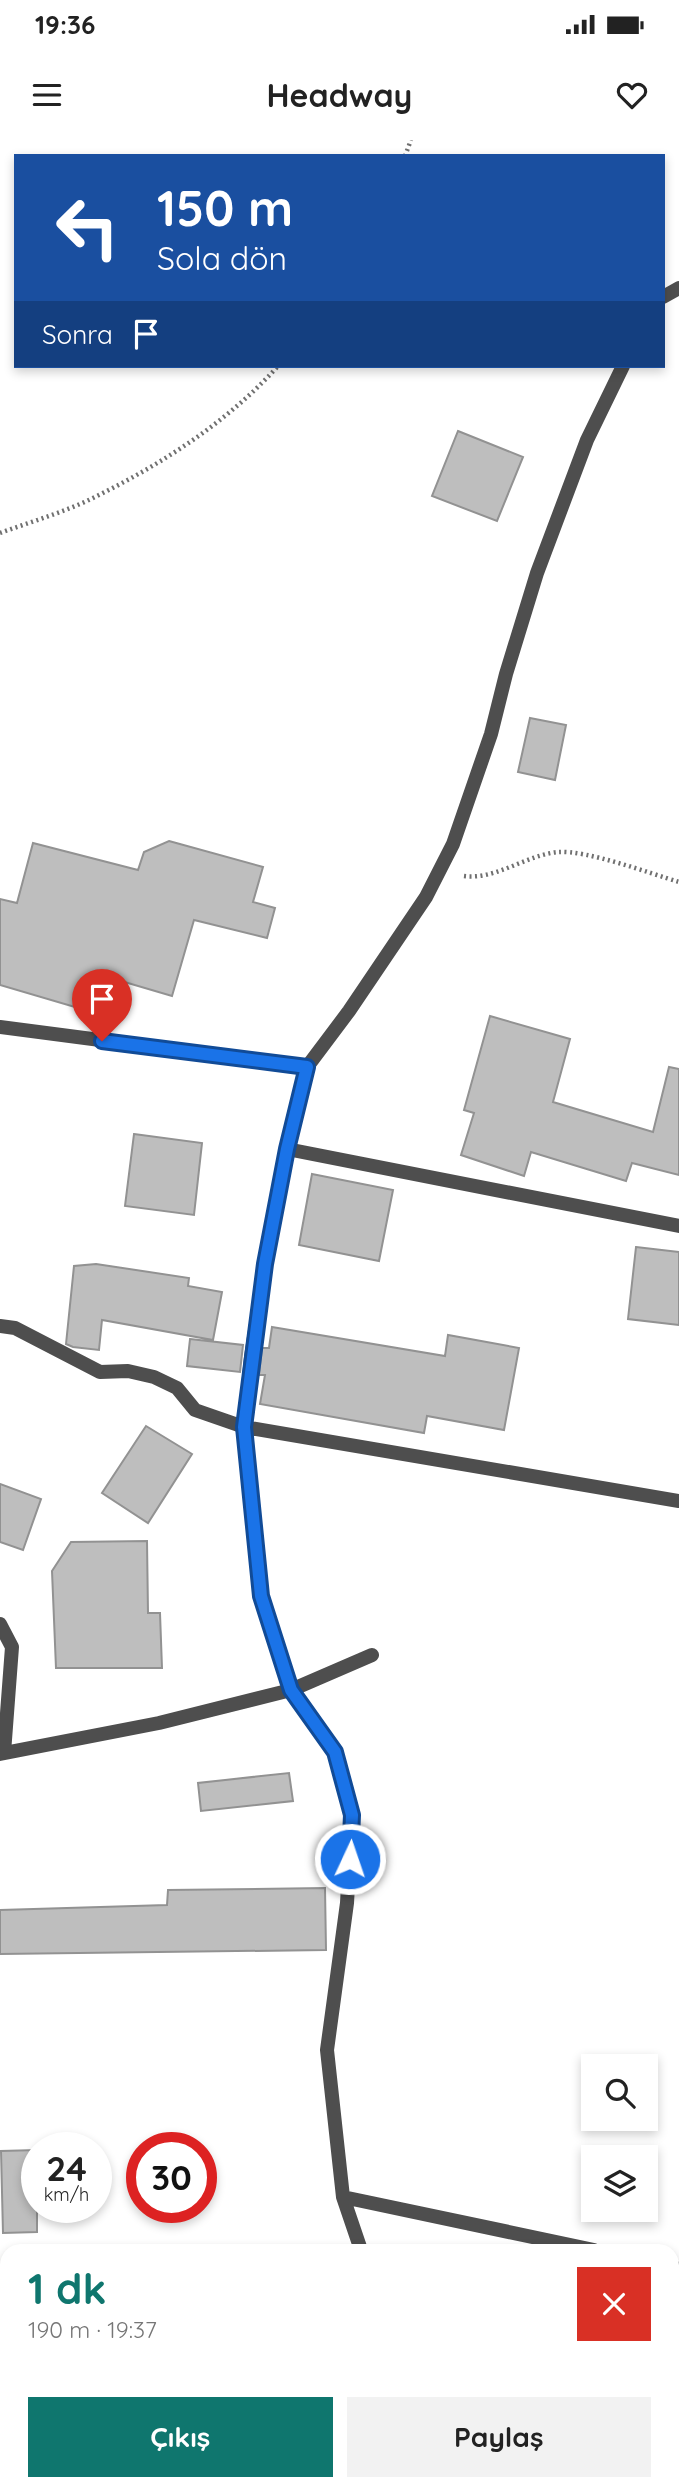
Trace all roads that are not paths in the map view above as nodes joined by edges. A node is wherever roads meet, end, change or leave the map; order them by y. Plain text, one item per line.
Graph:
1 (622, 368) edge
2 (0, 1027) edge
3 (307, 1067) junction
4 (287, 1149) junction
5 (679, 1226) edge
6 (0, 1326) edge
7 (244, 1427) junction
8 (679, 1501) edge
9 (0, 1624) edge
10 (372, 1655) dead end
11 (291, 1690) junction
12 (2, 1753) edge
13 (343, 2197) junction
14 (359, 2244) edge
15 (566, 2244) edge

1 - 3 street
2 - 3 street
3 - 4 street
4 - 5 street
4 - 7 street
6 - 7 street
7 - 8 street
7 - 11 street
9 - 12 street
10 - 11 street
11 - 12 street
11 - 13 street
13 - 14 street
13 - 15 street

